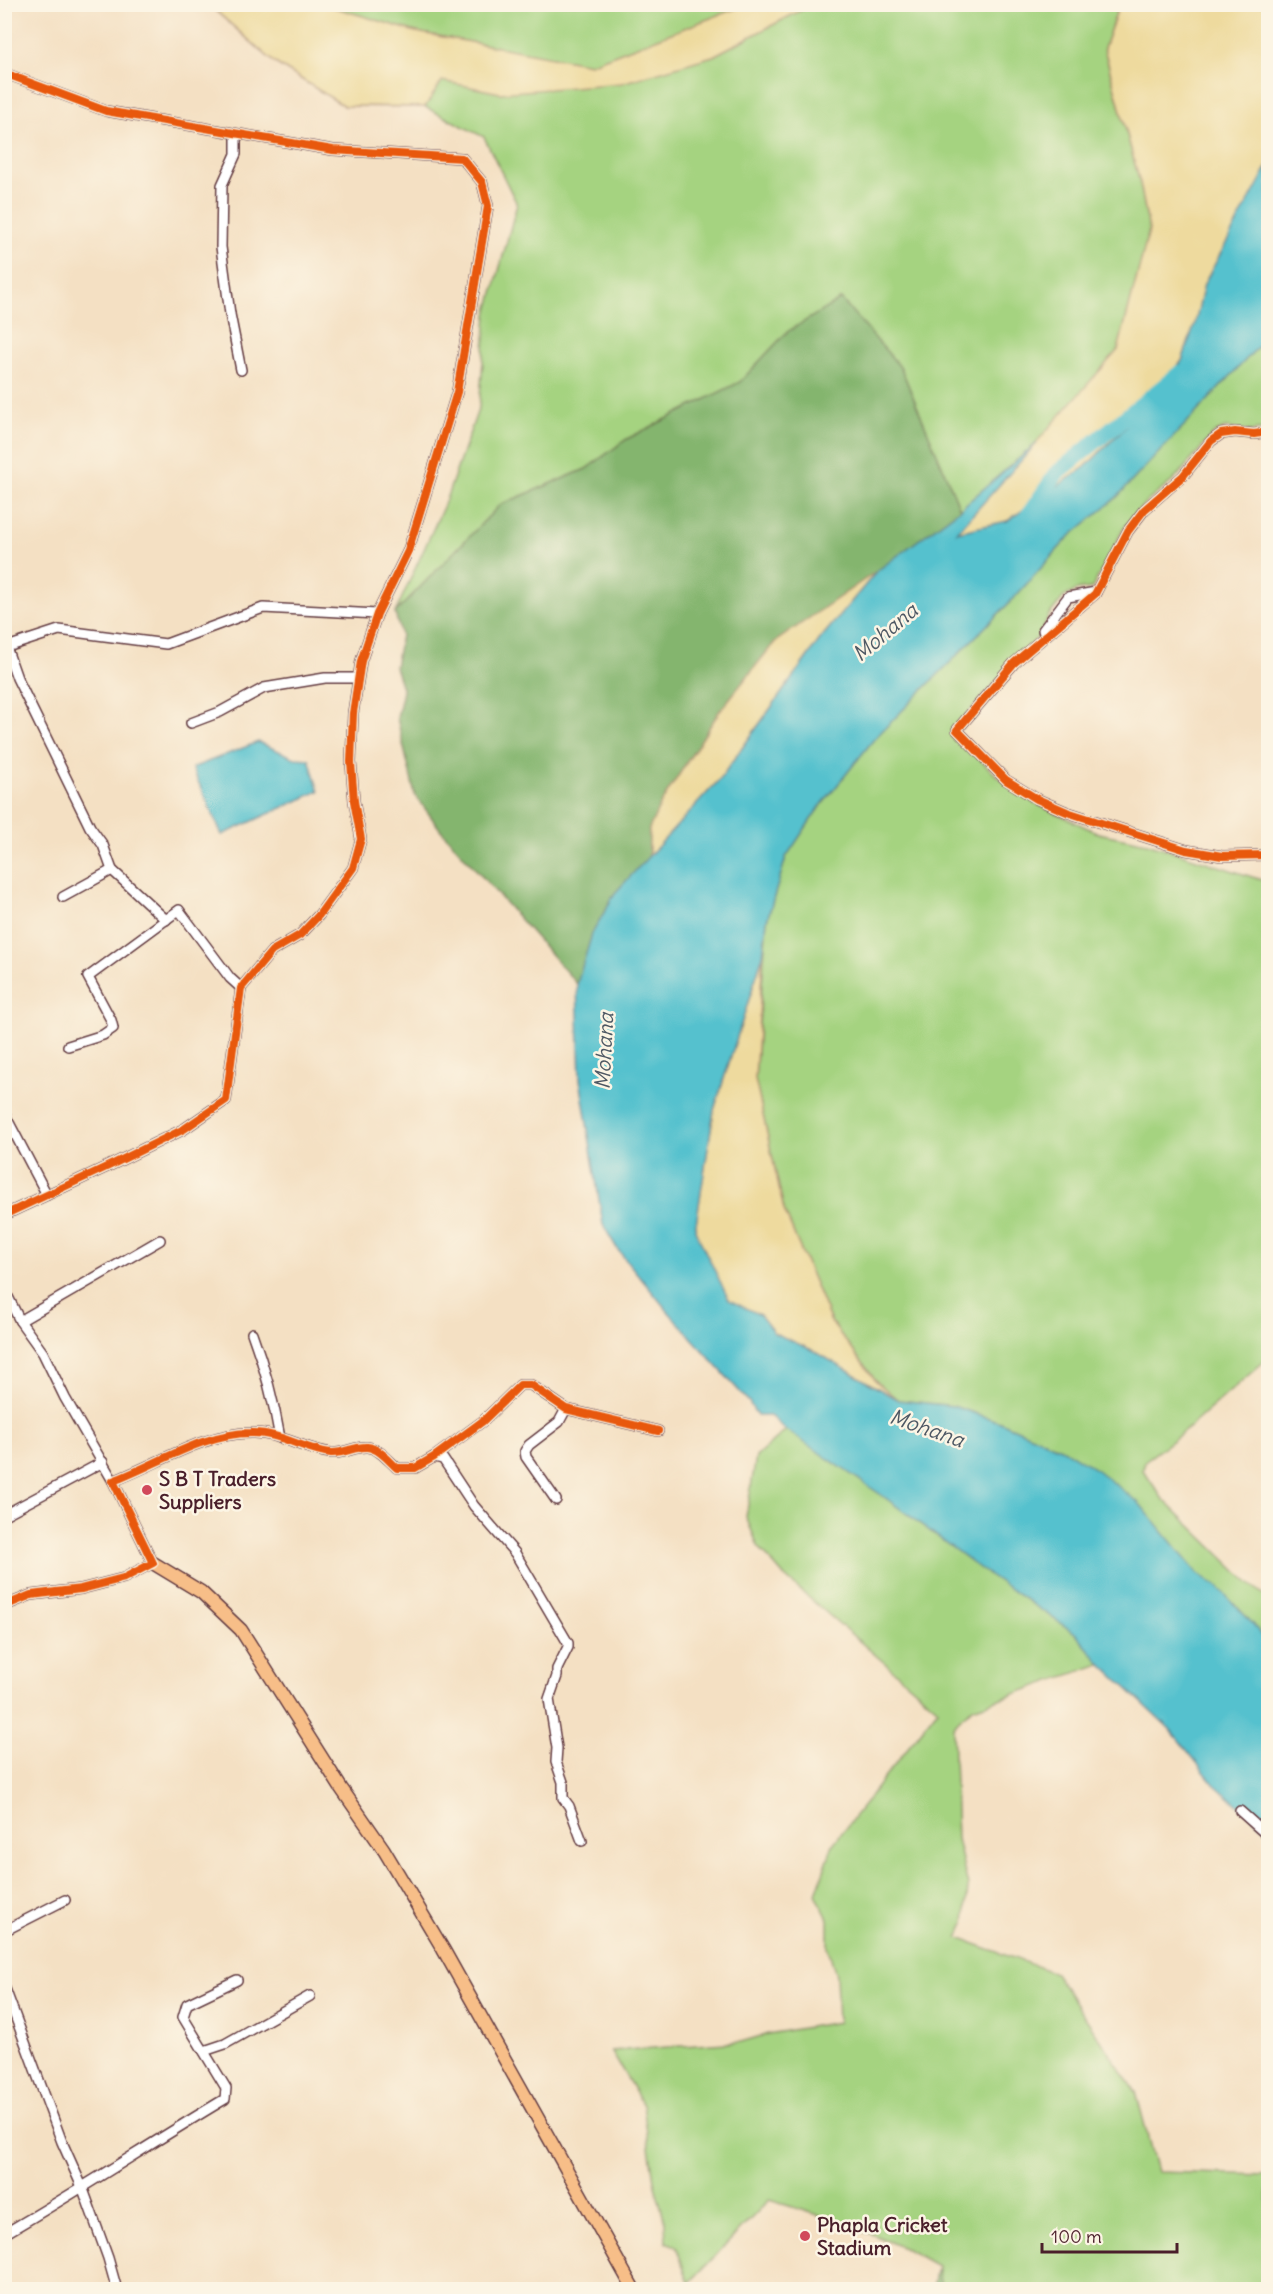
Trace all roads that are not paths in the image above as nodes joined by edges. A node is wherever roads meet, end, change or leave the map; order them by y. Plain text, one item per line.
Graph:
1 (4, 73) edge
2 (236, 134) junction
3 (241, 370) dead end
4 (1269, 432) edge
5 (1096, 592) junction
6 (377, 614) junction
7 (1044, 636) junction
8 (5, 648) edge
9 (358, 678) junction
10 (191, 723) dead end
11 (1269, 855) edge
12 (112, 870) junction
13 (63, 897) dead end
14 (166, 920) junction
15 (241, 988) junction
16 (68, 1047) dead end
17 (6, 1117) dead end
18 (47, 1195) junction
19 (4, 1215) edge
20 (160, 1240) dead end
21 (4, 1289) edge
22 (20, 1321) junction
23 (252, 1333) dead end
24 (566, 1409) junction
25 (658, 1431) dead end
26 (280, 1438) junction
27 (434, 1456) junction
28 (103, 1462) junction
29 (113, 1481) junction
30 (556, 1500) dead end
31 (4, 1515) edge
32 (153, 1563) junction
33 (4, 1606) edge
34 (1240, 1811) dead end
35 (1269, 1836) edge
36 (582, 1841) dead end
37 (65, 1900) dead end
38 (4, 1930) edge
39 (237, 1980) dead end
40 (4, 1986) edge
41 (310, 1996) dead end
42 (204, 2051) junction
43 (83, 2189) junction
44 (4, 2234) edge
45 (117, 2289) edge
46 (634, 2289) edge

1 - 2 street
2 - 3 street
2 - 6 street
4 - 5 street
5 - 7 street
5 - 7 street
6 - 8 street
6 - 9 street
7 - 11 street
8 - 12 street
9 - 10 street
9 - 15 street
12 - 13 street
12 - 14 street
14 - 15 street
14 - 16 street
15 - 18 street
17 - 18 street
18 - 19 street
20 - 22 street
21 - 22 street
22 - 28 street
23 - 26 street
24 - 25 street
24 - 27 street
24 - 30 street
26 - 27 street
26 - 29 street
27 - 36 street
28 - 29 street
28 - 31 street
29 - 32 street
32 - 33 street
32 - 46 main road
34 - 35 street
37 - 38 street
39 - 42 street
40 - 43 street
41 - 42 street
42 - 43 street
43 - 44 street
43 - 45 street

